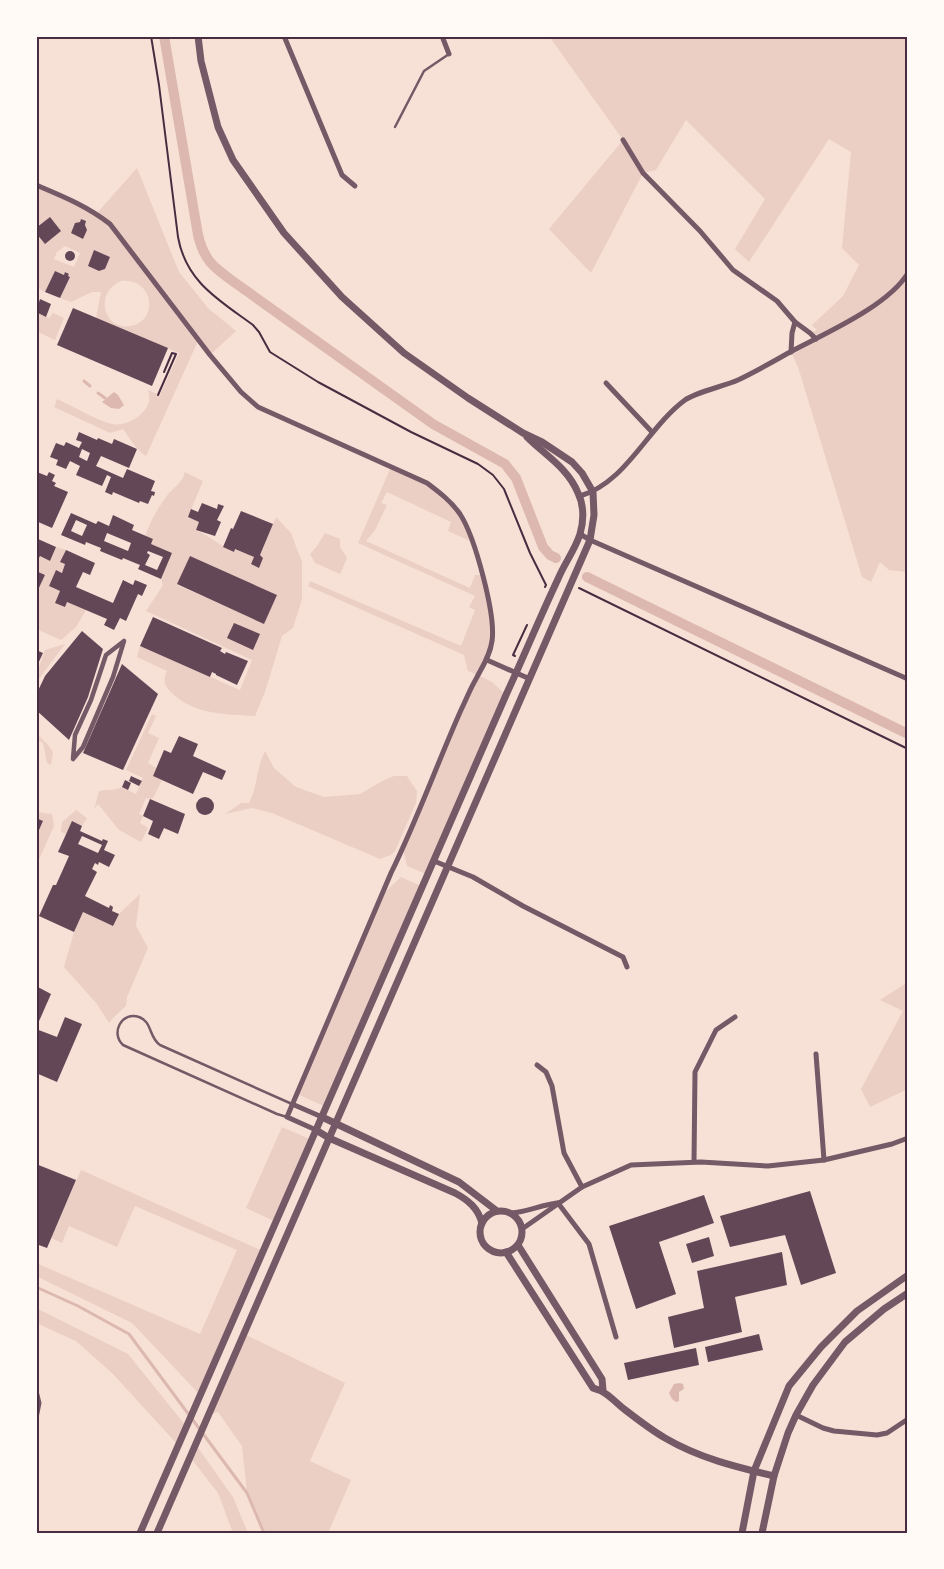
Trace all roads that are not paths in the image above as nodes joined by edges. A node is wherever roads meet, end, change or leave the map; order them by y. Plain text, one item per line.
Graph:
1 (198, 36) edge
2 (284, 36) edge
3 (442, 36) edge
4 (449, 54) joint
5 (395, 127) dead end
6 (623, 140) dead end
7 (36, 185) edge
8 (355, 186) dead end
9 (908, 273) edge
10 (795, 322) junction
11 (816, 339) junction
12 (791, 352) junction
13 (606, 383) dead end
14 (652, 432) junction
15 (523, 433) junction
16 (593, 492) junction
17 (580, 496) junction
18 (580, 534) junction
19 (590, 540) junction
20 (487, 660) junction
21 (516, 674) junction
22 (530, 679) junction
23 (908, 679) edge
24 (104, 698) junction
25 (91, 700) junction
26 (434, 861) junction
27 (448, 867) junction
28 (627, 967) dead end
29 (735, 1017) dead end
30 (816, 1054) dead end
31 (537, 1065) dead end
32 (292, 1104) junction
33 (287, 1116) junction
34 (322, 1117) junction
35 (336, 1124) junction
36 (316, 1130) junction
37 (329, 1138) junction
38 (908, 1138) edge
39 (824, 1160) junction
40 (694, 1162) junction
41 (582, 1187) junction
42 (558, 1203) junction
43 (497, 1211) junction
44 (511, 1213) junction
45 (482, 1223) junction
46 (522, 1229) junction
47 (518, 1245) junction
48 (506, 1252) junction
49 (908, 1275) edge
50 (908, 1293) edge
51 (616, 1337) dead end
52 (603, 1390) junction
53 (37, 1392) edge
54 (796, 1415) junction
55 (36, 1418) edge
56 (908, 1419) edge
57 (754, 1471) junction
58 (774, 1476) junction
59 (140, 1533) edge
60 (157, 1533) edge
61 (742, 1533) edge
62 (762, 1533) edge

1 - 15 street
2 - 8 street
3 - 4 street
4 - 5 lane
6 - 10 street
7 - 20 street
9 - 11 street
10 - 11 street
10 - 12 street
11 - 12 street
12 - 14 street
13 - 14 street
14 - 16 street
15 - 16 street
15 - 17 street
16 - 17 street
16 - 19 street
17 - 18 street
18 - 19 street
18 - 21 street
19 - 22 street
19 - 23 street
20 - 21 street
20 - 32 street
21 - 22 street
21 - 26 street
22 - 27 street
24 - 25 street
24 - 25 street
24 - 25 street
26 - 27 street
26 - 34 street
27 - 28 street
27 - 35 street
29 - 40 street
30 - 39 street
31 - 41 street
32 - 33 street
32 - 33 lane
32 - 34 street
33 - 36 street
34 - 35 street
34 - 36 street
35 - 37 street
35 - 43 street
36 - 37 street
36 - 59 street
37 - 45 street
37 - 60 street
38 - 39 street
39 - 40 street
40 - 41 street
41 - 42 street
42 - 44 street
42 - 46 street
42 - 51 street
43 - 44 street
43 - 45 street
44 - 46 street
45 - 48 street
46 - 47 street
47 - 48 street
47 - 52 street
48 - 52 street
49 - 57 street
50 - 54 street
52 - 57 street
53 - 55 street
54 - 56 street
54 - 58 street
57 - 58 street
57 - 61 street
58 - 62 street

